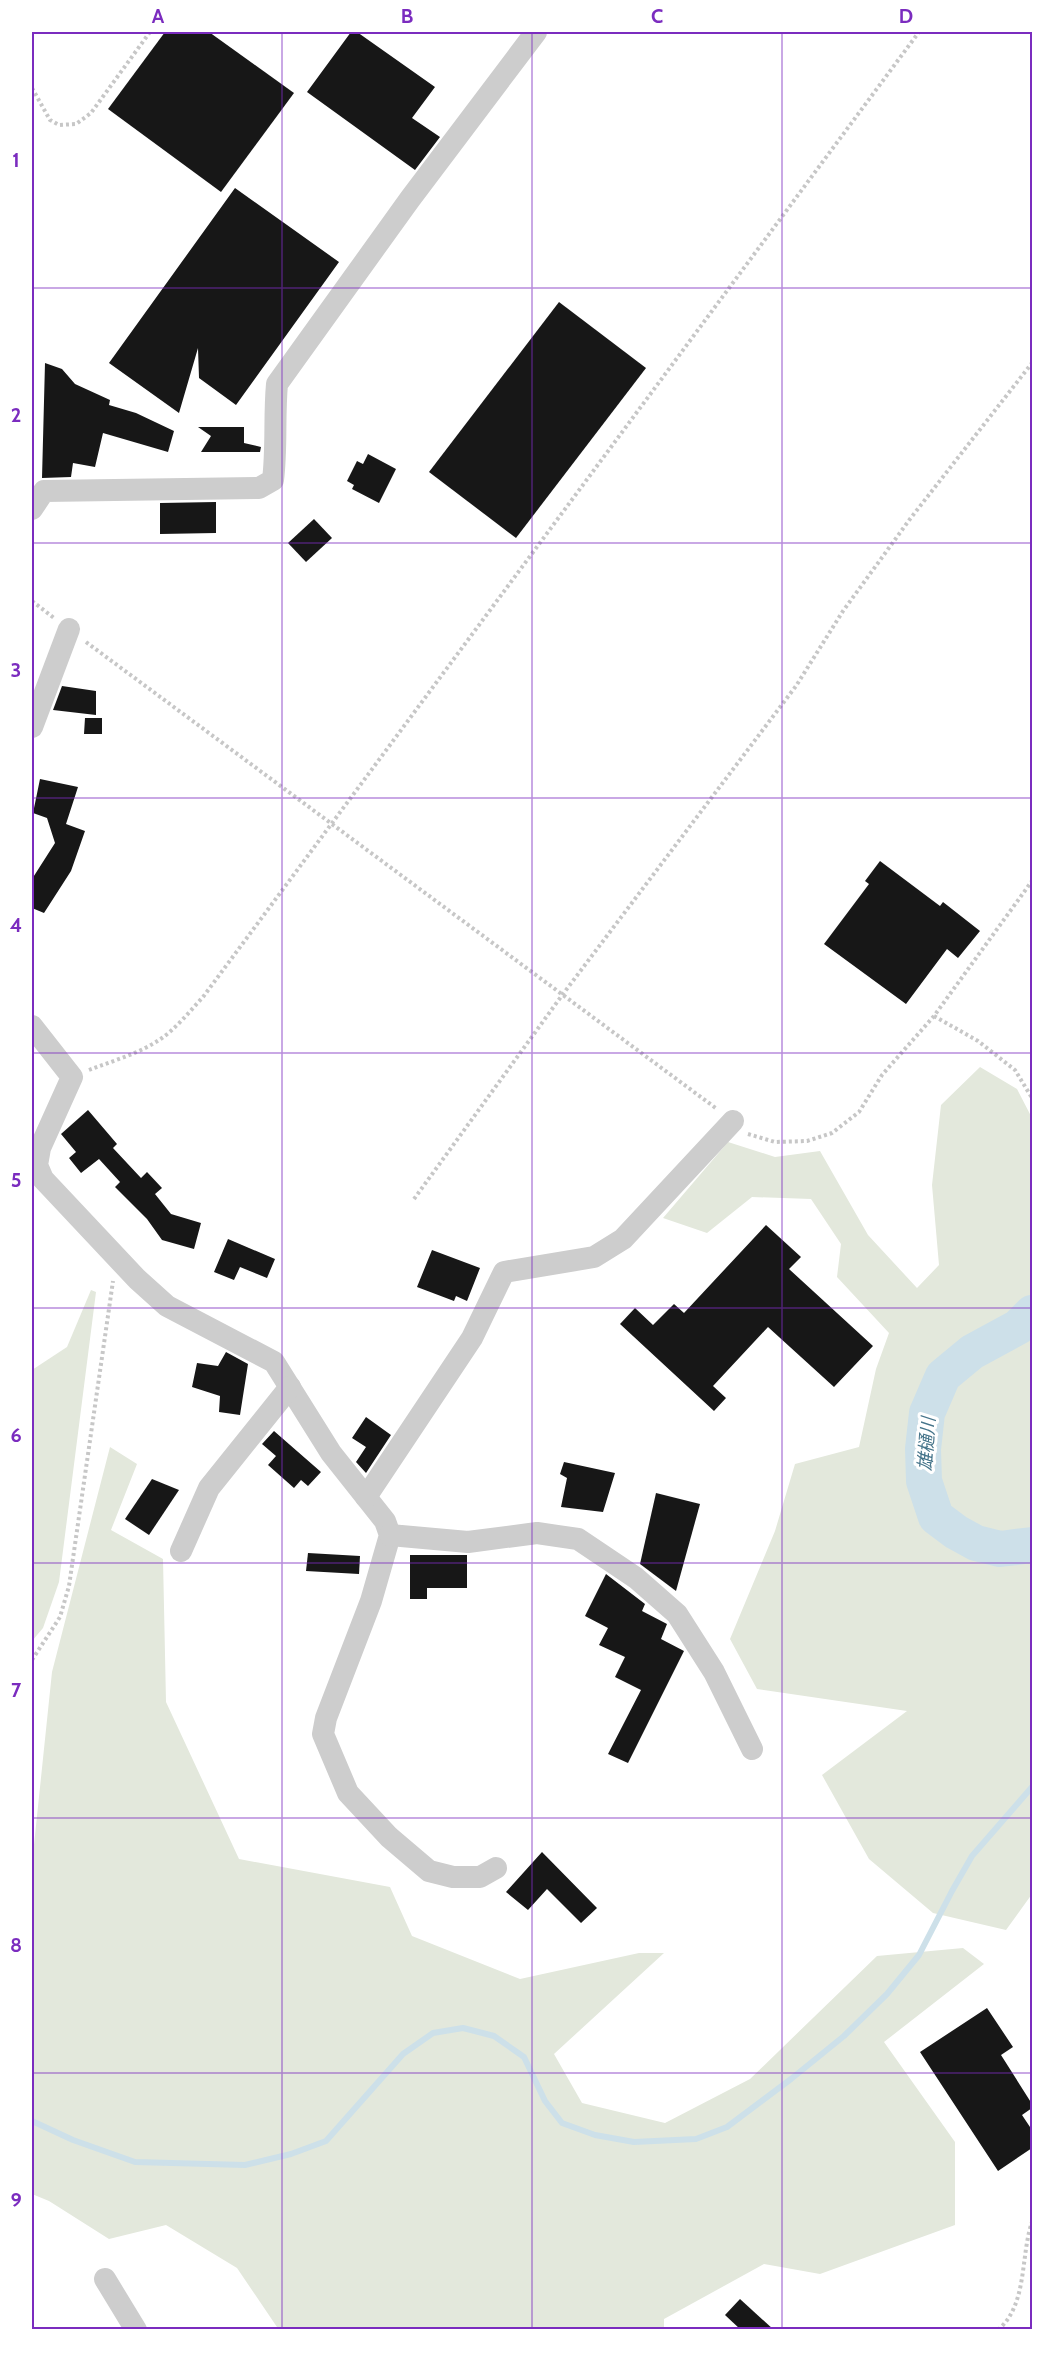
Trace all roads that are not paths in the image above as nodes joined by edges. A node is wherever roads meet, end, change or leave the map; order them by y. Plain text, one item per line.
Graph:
1 (537, 32) edge
2 (32, 508) edge
3 (69, 629) road end
4 (32, 727) edge
5 (32, 1026) edge
6 (733, 1121) road end
7 (290, 1387) junction
8 (366, 1497) junction
9 (390, 1535) junction
10 (181, 1551) dead end
11 (752, 1749) dead end
12 (496, 1868) dead end
13 (105, 2279) dead end
14 (136, 2330) edge

1 - 2 street
3 - 4 street
5 - 7 street
6 - 8 street
7 - 8 street
7 - 10 street
8 - 9 street
9 - 11 street
9 - 12 street
13 - 14 street

